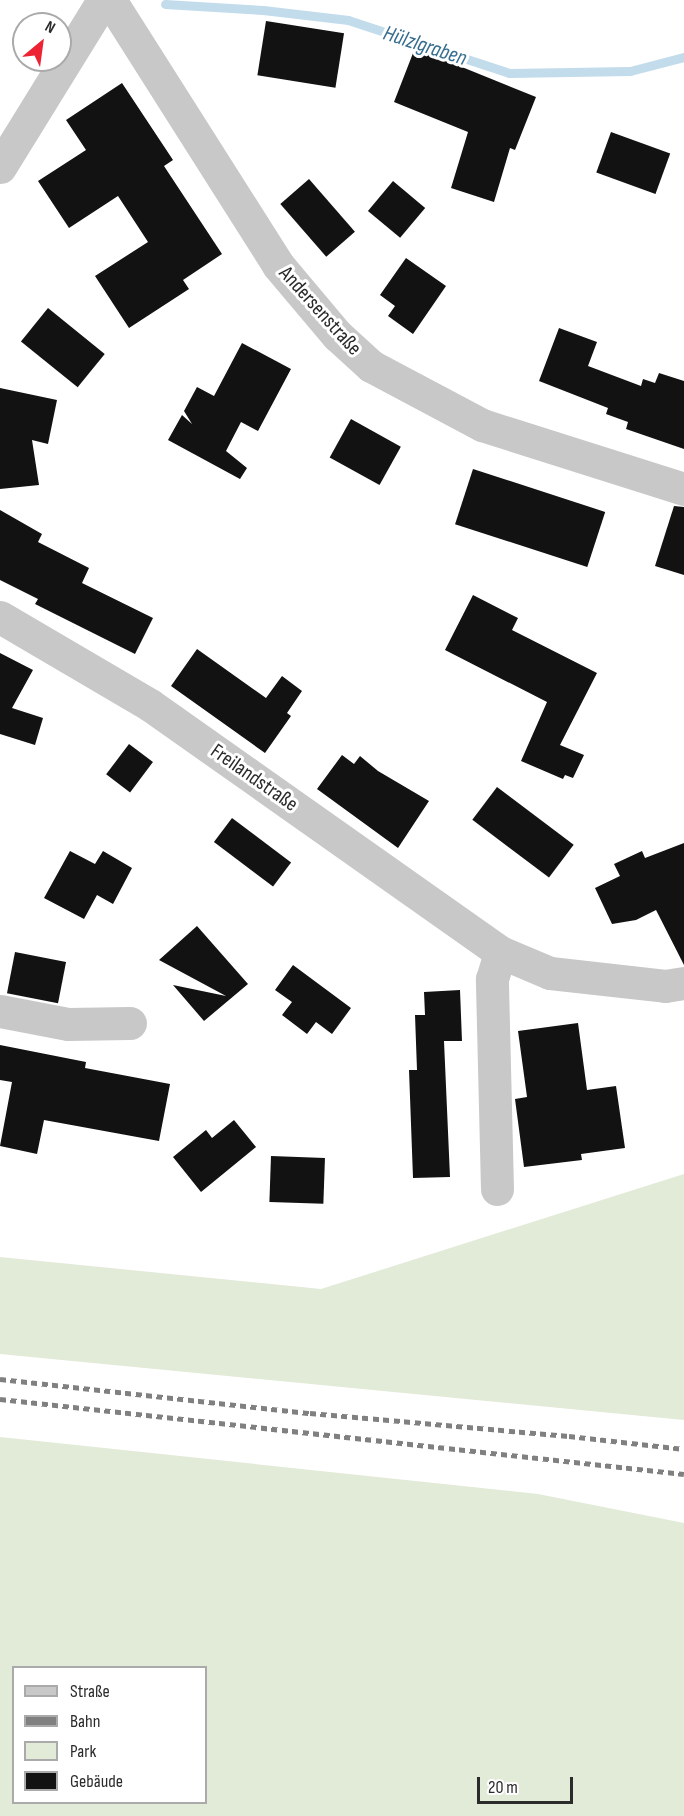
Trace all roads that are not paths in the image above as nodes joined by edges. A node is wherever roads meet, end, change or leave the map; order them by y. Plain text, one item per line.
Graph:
1 (103, 0) edge
2 (110, 0) edge
3 (0, 167) edge
4 (684, 489) edge
5 (0, 617) edge
6 (500, 952) junction
7 (684, 983) edge
8 (0, 1011) edge
9 (130, 1023) dead end
10 (497, 1189) dead end

1 - 3 street
2 - 4 street, Andersenstraße
5 - 6 street, Freilandstraße
6 - 7 street, Freilandstraße
6 - 10 street
8 - 9 street

